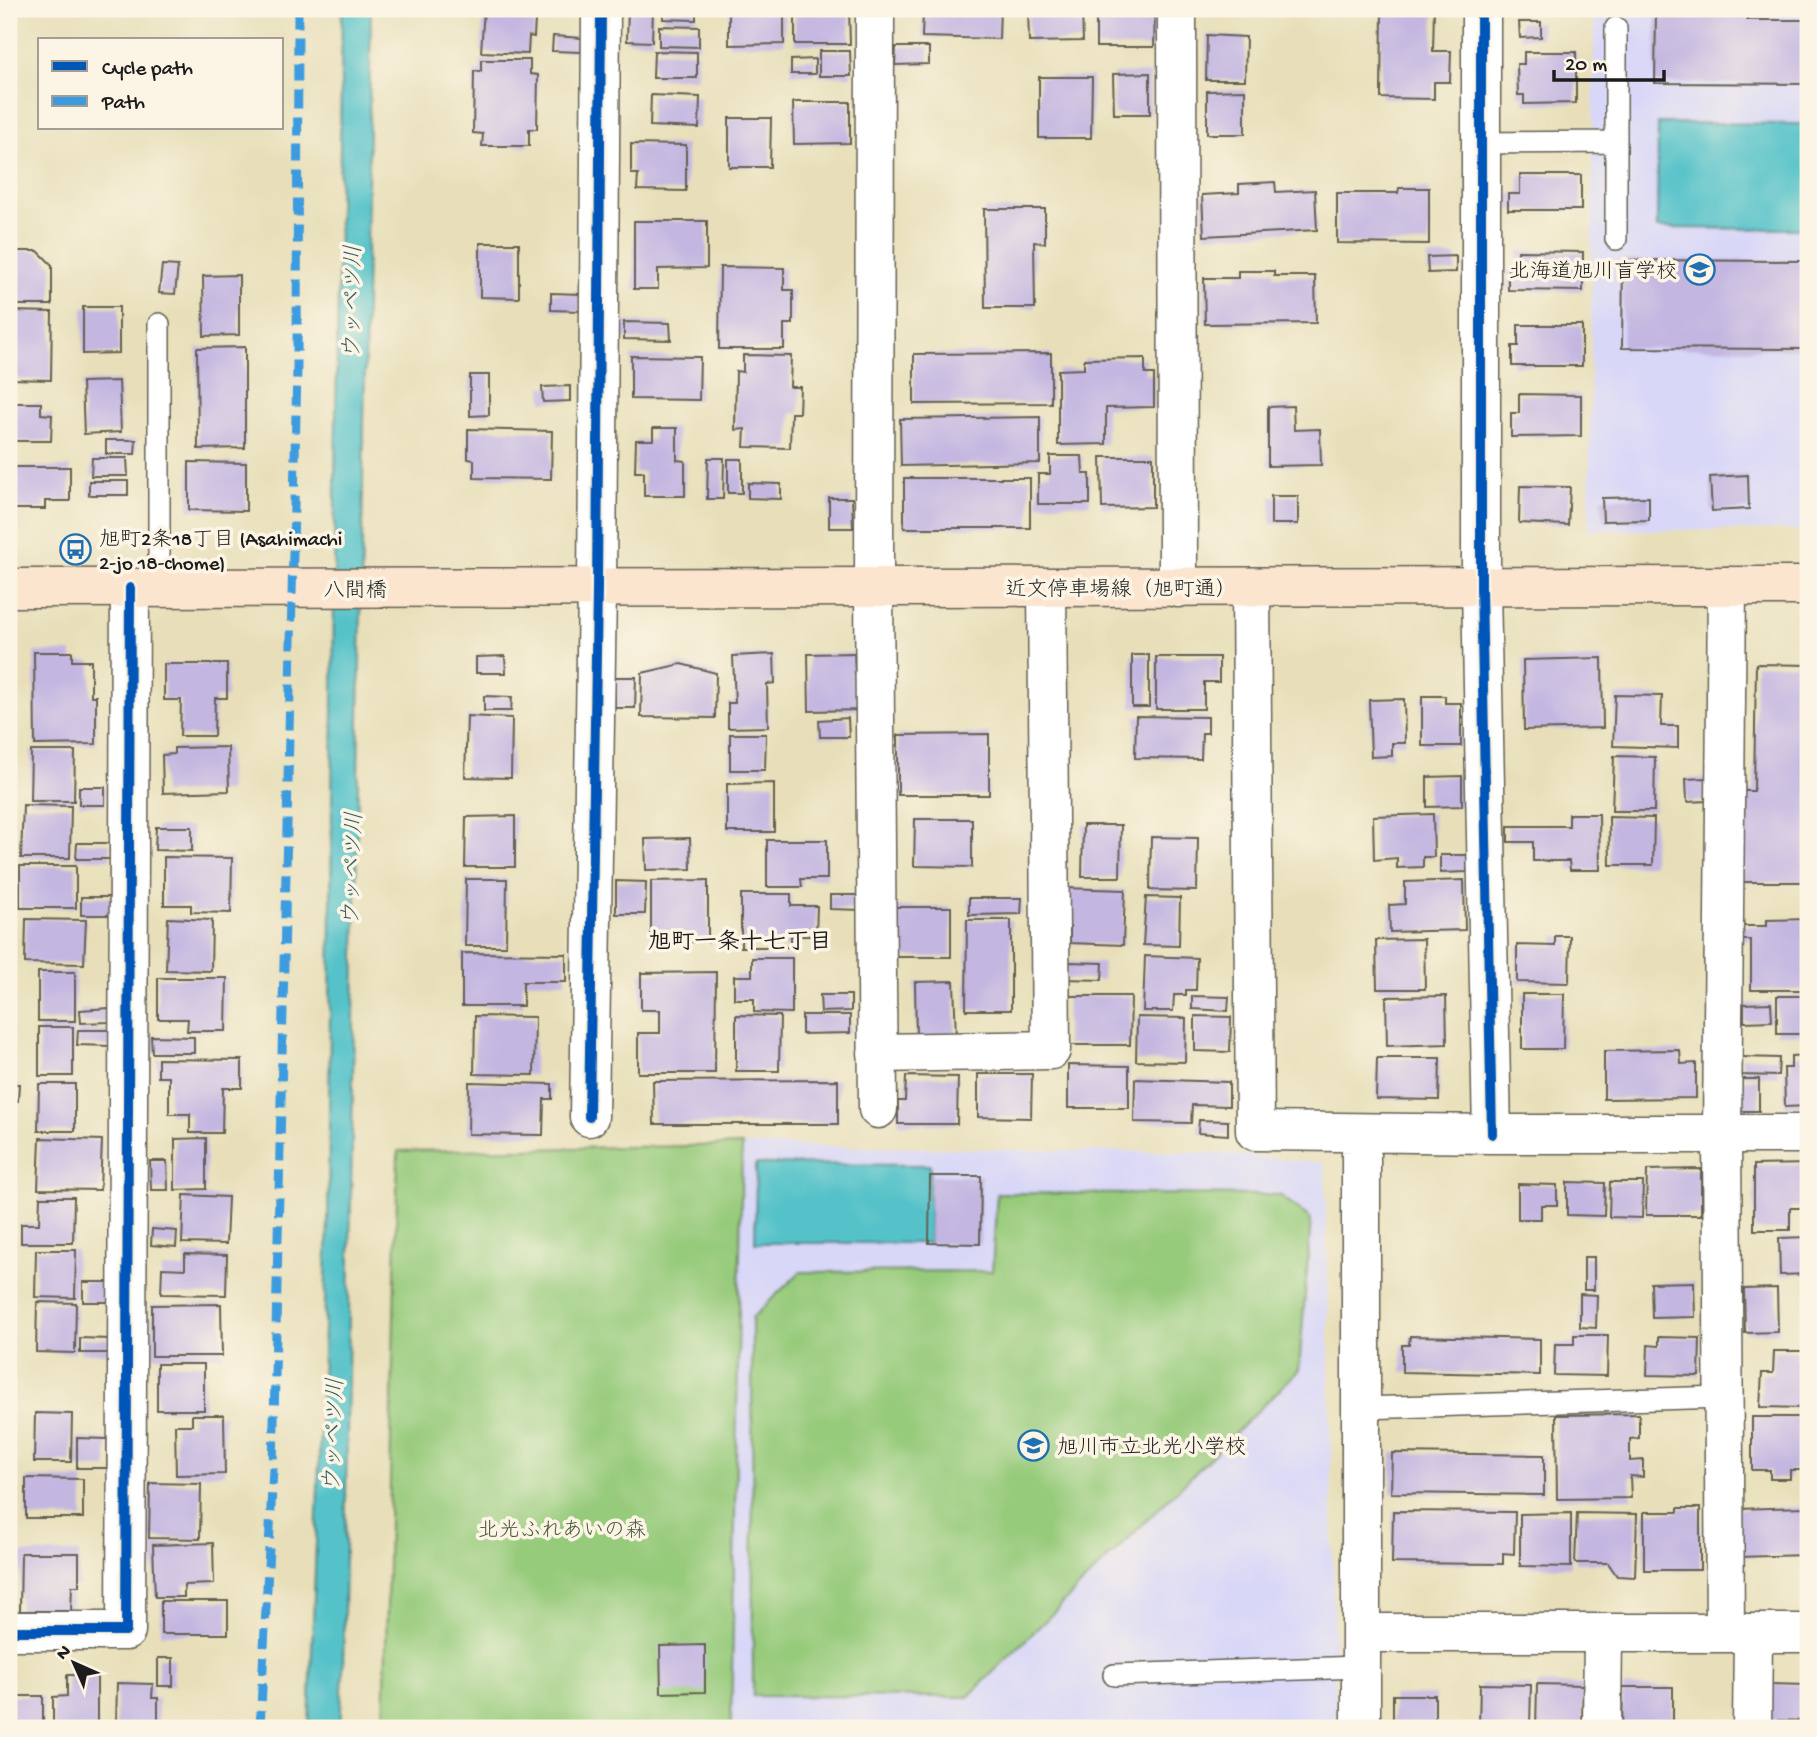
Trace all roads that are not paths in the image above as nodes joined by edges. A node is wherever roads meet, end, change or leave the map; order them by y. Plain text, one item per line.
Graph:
1 (601, 9) edge
2 (875, 9) edge
3 (1177, 9) edge
4 (1481, 9) edge
5 (1616, 28) dead end
6 (1616, 142) junction
7 (1481, 143) junction
8 (1616, 239) dead end
9 (159, 324) dead end
10 (1727, 586) junction
11 (1808, 586) edge
12 (1251, 587) junction
13 (1481, 587) junction
14 (9, 588) edge
15 (145, 588) junction
16 (1048, 588) junction
17 (1178, 588) junction
18 (435, 589) joint
19 (597, 589) junction
20 (874, 589) junction
21 (877, 1053) junction
22 (878, 1109) dead end
23 (589, 1117) dead end
24 (1361, 1132) junction
25 (1722, 1133) junction
26 (1492, 1134) junction
27 (1808, 1134) edge
28 (1723, 1397) junction
29 (1362, 1408) junction
30 (9, 1631) edge
31 (1603, 1633) junction
32 (1739, 1633) junction
33 (1808, 1633) edge
34 (1362, 1650) junction
35 (1114, 1675) dead end
36 (1361, 1728) edge
37 (1602, 1728) edge
38 (1752, 1728) edge

1 - 19 street
2 - 20 street
3 - 17 street
4 - 7 street
5 - 6 lane
6 - 7 lane
6 - 8 lane
7 - 13 street
9 - 15 lane
10 - 11 main road, 近文停車場線（旭町通）
10 - 13 main road, 近文停車場線（旭町通）
10 - 25 street
12 - 13 main road, 近文停車場線（旭町通）
12 - 17 main road, 近文停車場線（旭町通）
12 - 24 street
13 - 26 street
14 - 15 main road
15 - 18 main road, 八間橋
15 - 30 street
16 - 17 main road, 近文停車場線（旭町通）
16 - 20 main road, 近文停車場線（旭町通）
16 - 21 street
18 - 19 main road, 近文停車場線（旭町通）
19 - 20 main road, 近文停車場線（旭町通）
19 - 23 street
20 - 21 street
21 - 22 street
24 - 26 street
24 - 29 street
25 - 26 street
25 - 27 street
25 - 28 street
28 - 29 lane
28 - 32 street
29 - 34 street
31 - 32 street
31 - 34 street
31 - 37 street
32 - 33 street
32 - 38 street
34 - 35 lane
34 - 36 street

